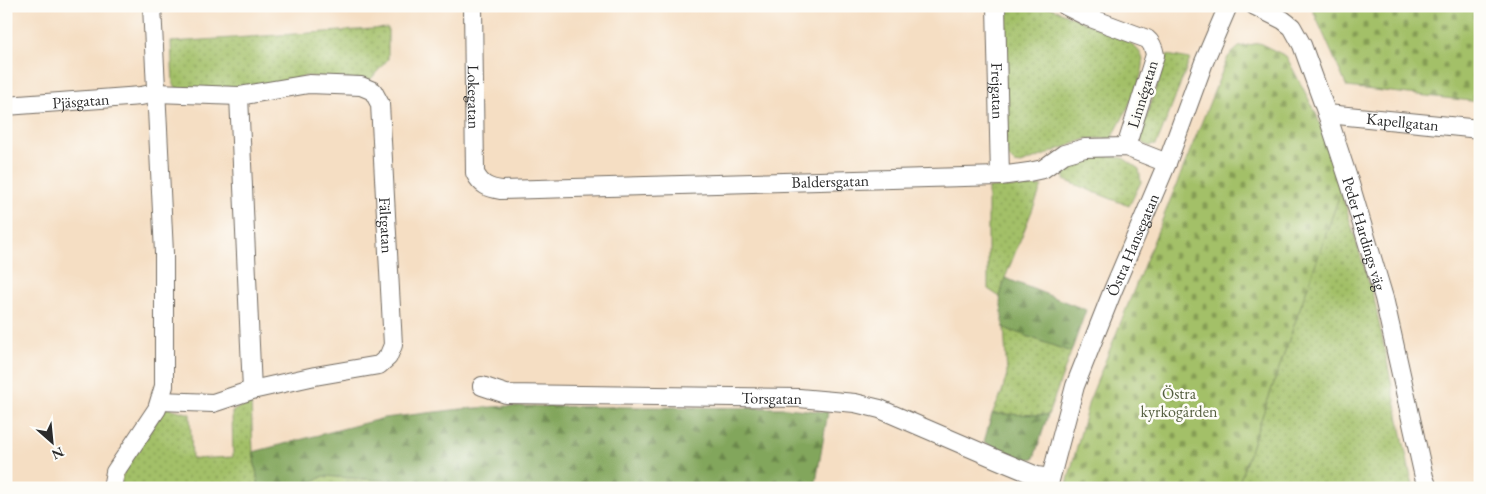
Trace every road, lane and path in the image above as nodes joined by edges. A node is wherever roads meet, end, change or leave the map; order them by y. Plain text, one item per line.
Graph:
1 (152, 6) edge
2 (473, 6) edge
3 (996, 6) edge
4 (1066, 6) edge
5 (1228, 6) edge
6 (1255, 6) edge
7 (156, 93) junction
8 (239, 96) junction
9 (6, 106) edge
10 (1327, 114) junction
11 (1480, 129) edge
12 (1126, 147) junction
13 (1168, 163) junction
14 (1000, 176) junction
15 (483, 185) joint
16 (482, 386) dead end
17 (252, 390) junction
18 (160, 401) junction
19 (1049, 483) edge
20 (112, 488) edge
21 (1428, 488) edge

1 - 7 street
2 - 15 street, Lokegatan
3 - 14 street, Frejgatan
4 - 12 street, Linnégatan
5 - 13 street, Östra Hansegatan
6 - 10 street, Peder Hardings väg
7 - 8 street, Fältgatan
7 - 9 street, Pjäsgatan
7 - 18 street
8 - 17 street
8 - 17 street, Fältgatan
10 - 11 street, Kapellgatan
10 - 21 street, Peder Hardings väg
12 - 13 street, Baldersgatan
12 - 14 street, Baldersgatan
13 - 19 street, Östra Hansegatan
14 - 15 street, Baldersgatan
16 - 19 street, Torsgatan
17 - 18 street, Fältgatan
18 - 20 street

